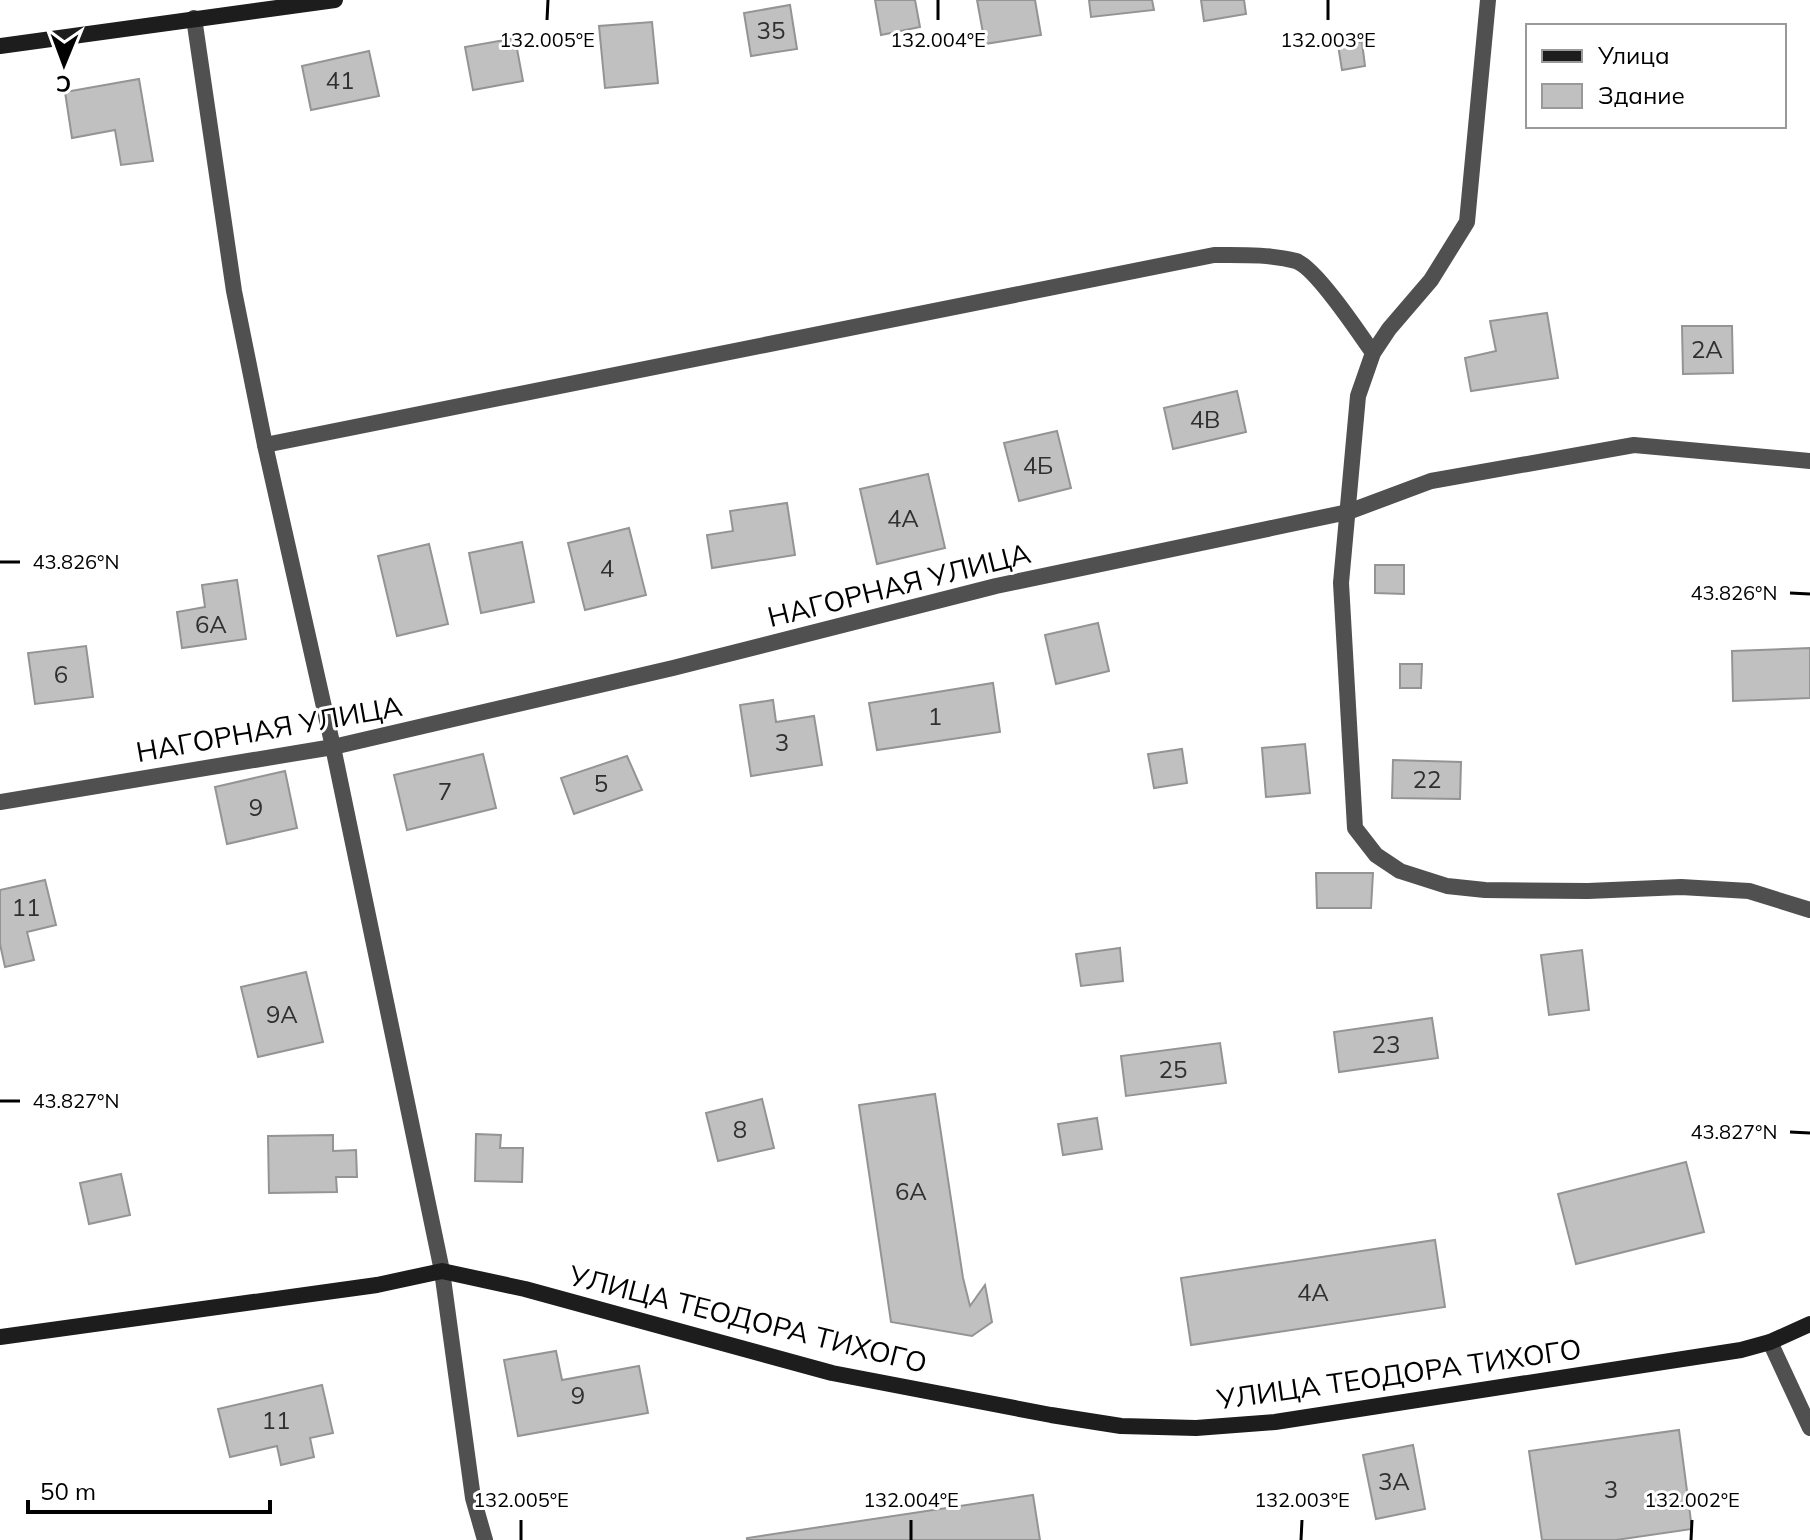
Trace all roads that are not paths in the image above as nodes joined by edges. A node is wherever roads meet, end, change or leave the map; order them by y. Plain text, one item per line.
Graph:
1 (335, 0) edge
2 (1488, 0) edge
3 (194, 18) junction
4 (0, 46) edge
5 (1373, 353) junction
6 (265, 445) junction
7 (1810, 461) edge
8 (1348, 512) junction
9 (333, 747) junction
10 (0, 802) edge
11 (1810, 910) edge
12 (442, 1271) junction
13 (1810, 1324) edge
14 (0, 1337) edge
15 (1770, 1342) junction
16 (1810, 1428) edge
17 (485, 1540) edge

1 - 3 street
2 - 5 street
3 - 4 street
3 - 6 street
5 - 6 street
5 - 8 street
6 - 9 street
7 - 8 street, НАГОРНАЯ УЛИЦА
8 - 9 street, НАГОРНАЯ УЛИЦА
8 - 11 street
9 - 10 street, НАГОРНАЯ УЛИЦА
9 - 12 street
12 - 14 street, УЛИЦА ТЕОДОРА ТИХОГО
12 - 15 street, УЛИЦА ТЕОДОРА ТИХОГО
12 - 17 street
13 - 15 street, УЛИЦА ТЕОДОРА ТИХОГО
15 - 16 street

